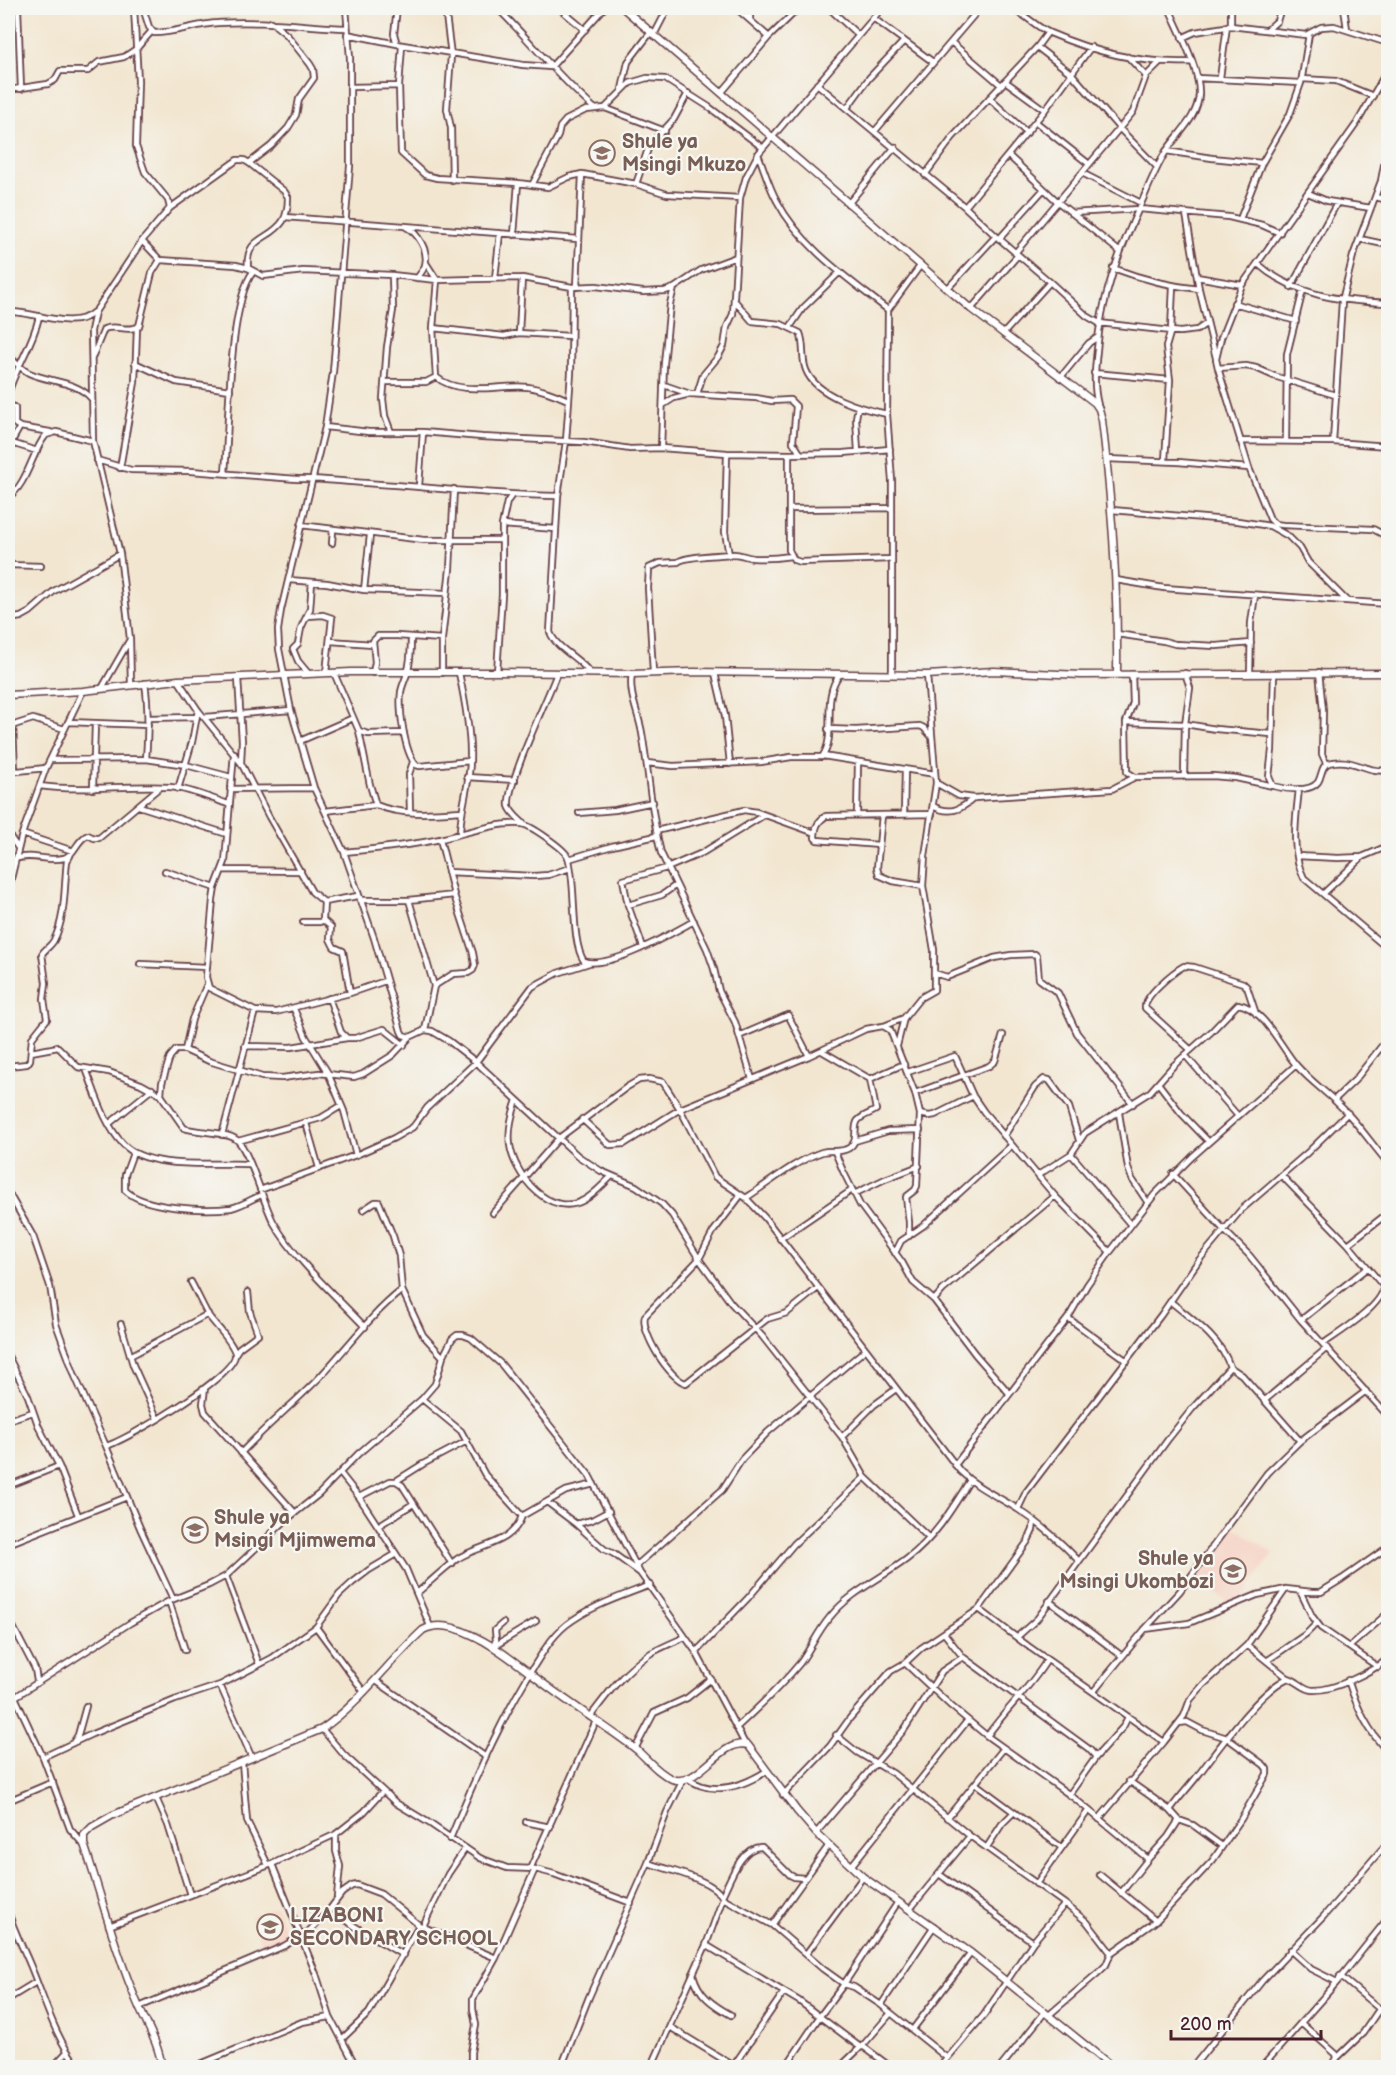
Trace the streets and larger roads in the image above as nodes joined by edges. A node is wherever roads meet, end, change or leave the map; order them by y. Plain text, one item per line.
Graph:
1 (18, 8) edge
2 (134, 8) edge
3 (143, 8) edge
4 (346, 8) edge
5 (397, 8) edge
6 (445, 8) edge
7 (496, 8) edge
8 (559, 8) edge
9 (604, 8) edge
10 (623, 8) edge
11 (668, 8) edge
12 (736, 8) edge
13 (750, 8) edge
14 (799, 8) edge
15 (829, 8) edge
16 (882, 8) edge
17 (980, 8) edge
18 (1011, 8) edge
19 (1169, 8) edge
20 (1231, 8) edge
21 (1281, 8) edge
22 (1344, 8) edge
23 (873, 18) junction
24 (750, 19) junction
25 (271, 22) junction
26 (1229, 26) junction
27 (347, 28) junction
28 (1268, 29) junction
29 (1347, 29) junction
30 (585, 30) junction
31 (151, 32) junction
32 (1048, 32) junction
33 (652, 33) junction
34 (347, 34) junction
35 (1309, 34) junction
36 (858, 35) junction
37 (769, 37) junction
38 (145, 38) junction
39 (1182, 38) junction
40 (136, 40) junction
41 (903, 40) junction
42 (951, 42) junction
43 (1389, 43) edge
44 (400, 45) junction
45 (1091, 47) junction
46 (1037, 48) junction
47 (136, 49) junction
48 (451, 55) junction
49 (1128, 57) junction
50 (1160, 62) junction
51 (1191, 62) junction
52 (933, 63) junction
53 (551, 67) junction
54 (1389, 69) edge
55 (1072, 74) junction
56 (1146, 76) junction
57 (1197, 78) junction
58 (1220, 78) junction
59 (1301, 81) junction
60 (1003, 83) junction
61 (817, 84) junction
62 (399, 86) junction
63 (350, 87) junction
64 (21, 89) junction
65 (622, 89) junction
66 (8, 90) edge
67 (722, 92) junction
68 (688, 93) junction
69 (1372, 96) junction
70 (989, 98) junction
71 (594, 108) junction
72 (605, 108) junction
73 (847, 108) junction
74 (1045, 110) junction
75 (1036, 122) junction
76 (1120, 129) junction
77 (664, 131) junction
78 (875, 131) junction
79 (1027, 133) junction
80 (773, 136) junction
81 (1389, 144) edge
82 (895, 147) junction
83 (763, 148) junction
84 (1166, 151) junction
85 (758, 154) junction
86 (1009, 156) junction
87 (249, 163) junction
88 (1262, 163) junction
89 (1089, 164) junction
90 (1157, 167) junction
91 (1082, 173) junction
92 (582, 174) junction
93 (925, 175) junction
94 (452, 180) junction
95 (518, 183) junction
96 (636, 183) junction
97 (532, 185) junction
98 (1044, 189) junction
99 (1308, 193) junction
100 (1376, 197) junction
101 (740, 198) junction
102 (1389, 200) edge
103 (1058, 202) junction
104 (1141, 203) junction
105 (1337, 203) junction
106 (848, 204) junction
107 (965, 207) junction
108 (170, 208) junction
109 (1371, 208) junction
110 (1139, 209) junction
111 (1071, 213) junction
112 (1186, 214) junction
113 (285, 217) junction
114 (1240, 219) junction
115 (346, 222) junction
116 (405, 226) junction
117 (1280, 232) junction
118 (500, 234) junction
119 (514, 235) junction
120 (997, 238) junction
121 (578, 239) junction
122 (1360, 239) junction
123 (142, 241) junction
124 (1389, 245) edge
125 (1119, 251) junction
126 (1016, 254) junction
127 (736, 256) junction
128 (160, 260) junction
129 (426, 263) junction
130 (1258, 264) junction
131 (920, 266) junction
132 (248, 268) junction
133 (1113, 268) junction
134 (253, 272) junction
135 (840, 272) junction
136 (341, 274) junction
137 (392, 274) junction
138 (1197, 277) junction
139 (417, 278) junction
140 (495, 278) junction
141 (522, 278) junction
142 (437, 280) junction
143 (1050, 282) junction
144 (1242, 285) junction
145 (1173, 286) junction
146 (574, 287) junction
147 (1291, 287) junction
148 (674, 288) junction
149 (947, 289) junction
150 (1199, 289) junction
151 (1303, 290) junction
152 (665, 291) junction
153 (671, 297) junction
154 (735, 300) junction
155 (1342, 301) junction
156 (1234, 303) junction
157 (1389, 303) edge
158 (971, 309) junction
159 (888, 310) junction
160 (8, 312) edge
161 (95, 312) junction
162 (39, 317) junction
163 (1296, 321) junction
164 (1099, 323) junction
165 (1207, 323) junction
166 (790, 327) junction
167 (137, 328) junction
168 (433, 328) junction
169 (1171, 330) junction
170 (519, 333) junction
171 (1003, 334) junction
172 (570, 336) junction
173 (1098, 337) junction
174 (8, 354) edge
175 (92, 358) junction
176 (1216, 359) junction
177 (135, 363) junction
178 (18, 366) junction
179 (1218, 368) junction
180 (1094, 373) junction
181 (436, 377) junction
182 (1060, 378) junction
183 (1170, 380) junction
184 (1287, 380) junction
185 (385, 381) junction
186 (664, 385) junction
187 (230, 390) junction
188 (8, 394) edge
189 (690, 394) junction
190 (697, 394) junction
191 (1335, 395) junction
192 (91, 398) junction
193 (568, 400) junction
194 (8, 403) edge
195 (663, 405) junction
196 (858, 407) junction
197 (1100, 409) junction
198 (886, 414) junction
199 (20, 427) junction
200 (325, 427) junction
201 (50, 432) junction
202 (392, 432) junction
203 (423, 432) junction
204 (93, 441) junction
205 (566, 441) junction
206 (1240, 441) junction
207 (1286, 441) junction
208 (1333, 442) junction
209 (9, 443) edge
210 (1389, 446) edge
211 (661, 448) junction
212 (890, 449) junction
213 (37, 451) junction
214 (858, 452) junction
215 (727, 453) junction
216 (789, 454) junction
217 (800, 454) junction
218 (1107, 459) junction
219 (97, 460) junction
220 (1165, 461) junction
221 (120, 468) junction
222 (1249, 468) junction
223 (225, 473) junction
224 (314, 478) junction
225 (419, 486) junction
226 (454, 489) junction
227 (512, 495) junction
228 (558, 496) junction
229 (8, 497) edge
230 (892, 508) junction
231 (789, 509) junction
232 (1112, 510) junction
233 (301, 525) junction
234 (502, 525) junction
235 (556, 529) junction
236 (333, 530) junction
237 (370, 535) junction
238 (1389, 537) edge
239 (502, 540) junction
240 (452, 541) junction
241 (332, 543) dead end
242 (120, 554) junction
243 (729, 555) junction
244 (791, 556) junction
245 (892, 560) junction
246 (8, 565) edge
247 (41, 566) dead end
248 (289, 580) junction
249 (1116, 580) junction
250 (312, 582) junction
251 (364, 590) junction
252 (447, 593) junction
253 (1255, 595) junction
254 (1347, 601) junction
255 (1389, 604) edge
256 (308, 616) junction
257 (8, 619) edge
258 (1117, 634) junction
259 (411, 637) junction
260 (130, 639) junction
261 (442, 639) junction
262 (330, 641) junction
263 (373, 644) junction
264 (1251, 644) junction
265 (496, 672) junction
266 (652, 672) junction
267 (1318, 672) junction
268 (308, 673) junction
269 (326, 673) junction
270 (334, 673) junction
271 (373, 673) junction
272 (408, 673) junction
273 (442, 673) junction
274 (459, 673) junction
275 (557, 673) junction
276 (590, 673) junction
277 (715, 673) junction
278 (892, 673) junction
279 (1185, 673) junction
280 (1250, 673) junction
281 (1389, 673) edge
282 (632, 674) junction
283 (840, 674) junction
284 (1117, 674) junction
285 (1132, 674) junction
286 (1274, 674) junction
287 (283, 675) junction
288 (927, 675) junction
289 (238, 678) junction
290 (178, 680) junction
291 (145, 683) junction
292 (131, 685) junction
293 (102, 688) junction
294 (83, 691) junction
295 (8, 695) edge
296 (198, 710) junction
297 (291, 710) junction
298 (241, 715) junction
299 (196, 717) junction
300 (205, 717) junction
301 (148, 718) junction
302 (353, 718) junction
303 (68, 722) junction
304 (1126, 722) junction
305 (95, 724) junction
306 (1185, 724) junction
307 (148, 725) junction
308 (10, 726) edge
309 (64, 729) junction
310 (828, 729) junction
311 (359, 731) junction
312 (404, 733) junction
313 (1271, 734) junction
314 (932, 737) junction
315 (300, 741) junction
316 (234, 753) junction
317 (823, 756) junction
318 (146, 759) junction
319 (50, 760) junction
320 (95, 760) junction
321 (413, 762) junction
322 (470, 762) junction
323 (241, 763) junction
324 (647, 763) junction
325 (858, 763) junction
326 (1326, 763) junction
327 (730, 764) junction
328 (186, 765) junction
329 (46, 768) junction
330 (905, 770) junction
331 (1389, 770) edge
332 (15, 771) junction
333 (8, 772) edge
334 (1126, 772) junction
335 (936, 774) junction
336 (1184, 776) junction
337 (231, 777) junction
338 (467, 777) junction
339 (1135, 777) junction
340 (515, 780) junction
341 (936, 783) junction
342 (1123, 784) junction
343 (40, 786) junction
344 (1273, 786) junction
345 (160, 787) junction
346 (314, 788) junction
347 (93, 789) junction
348 (178, 789) junction
349 (230, 789) junction
350 (254, 789) junction
351 (1299, 789) junction
352 (974, 798) junction
353 (653, 802) junction
354 (228, 804) junction
355 (376, 805) junction
356 (139, 806) junction
357 (933, 806) junction
358 (325, 811) junction
359 (410, 811) junction
360 (461, 811) junction
361 (579, 813) dead end
362 (764, 814) junction
363 (904, 814) junction
364 (932, 814) junction
365 (857, 815) junction
366 (882, 815) junction
367 (524, 824) junction
368 (815, 833) junction
369 (8, 834) edge
370 (22, 834) junction
371 (227, 834) junction
372 (460, 834) junction
373 (656, 834) junction
374 (440, 839) junction
375 (879, 845) junction
376 (1389, 846) edge
377 (18, 848) junction
378 (344, 852) junction
379 (71, 853) junction
380 (1297, 856) junction
381 (1362, 857) junction
382 (15, 859) junction
383 (569, 859) junction
384 (570, 868) junction
385 (667, 868) junction
386 (222, 870) junction
387 (165, 871) dead end
388 (301, 872) junction
389 (448, 872) junction
390 (9, 882) edge
391 (676, 885) junction
392 (923, 886) junction
393 (215, 888) junction
394 (8, 891) edge
395 (1323, 894) junction
396 (454, 895) junction
397 (359, 898) junction
398 (409, 900) junction
399 (324, 902) junction
400 (628, 905) junction
401 (322, 920) junction
402 (694, 921) junction
403 (303, 922) dead end
404 (643, 947) junction
405 (1389, 949) edge
406 (589, 963) junction
407 (140, 964) dead end
408 (207, 967) junction
409 (934, 973) junction
410 (385, 981) junction
411 (207, 984) junction
412 (434, 986) junction
413 (350, 993) junction
414 (329, 998) junction
415 (294, 1009) junction
416 (255, 1011) junction
417 (1256, 1014) junction
418 (904, 1018) junction
419 (883, 1026) junction
420 (425, 1030) junction
421 (1003, 1035) dead end
422 (740, 1036) junction
423 (410, 1037) junction
424 (347, 1038) junction
425 (1389, 1038) edge
426 (310, 1045) junction
427 (404, 1045) junction
428 (245, 1046) junction
429 (897, 1046) junction
430 (185, 1050) junction
431 (1191, 1050) junction
432 (822, 1051) junction
433 (31, 1052) junction
434 (1185, 1055) junction
435 (809, 1056) junction
436 (476, 1062) junction
437 (904, 1064) junction
438 (1296, 1065) junction
439 (8, 1066) edge
440 (86, 1069) junction
441 (238, 1070) junction
442 (908, 1072) junction
443 (328, 1073) junction
444 (963, 1076) junction
445 (752, 1079) junction
446 (870, 1079) junction
447 (1158, 1083) junction
448 (152, 1089) junction
449 (915, 1093) junction
450 (161, 1095) junction
451 (973, 1096) junction
452 (517, 1100) junction
453 (1334, 1100) junction
454 (1133, 1104) junction
455 (341, 1106) junction
456 (680, 1109) junction
457 (1119, 1113) junction
458 (1348, 1113) junction
459 (920, 1114) junction
460 (1238, 1116) junction
461 (582, 1119) junction
462 (110, 1123) junction
463 (306, 1123) junction
464 (920, 1130) junction
465 (222, 1135) junction
466 (1004, 1136) junction
467 (559, 1138) junction
468 (238, 1140) junction
469 (1079, 1140) junction
470 (855, 1142) junction
471 (1209, 1142) junction
472 (1012, 1145) junction
473 (8, 1150) edge
474 (836, 1152) junction
475 (1389, 1152) edge
476 (133, 1153) junction
477 (1071, 1154) junction
478 (356, 1155) junction
479 (1384, 1157) junction
480 (8, 1160) edge
481 (1389, 1163) edge
482 (249, 1164) junction
483 (918, 1166) junction
484 (319, 1168) junction
485 (1173, 1174) junction
486 (1038, 1175) junction
487 (1281, 1175) junction
488 (612, 1176) junction
489 (524, 1180) junction
490 (8, 1192) edge
491 (853, 1192) junction
492 (260, 1193) junction
493 (1055, 1196) junction
494 (743, 1197) junction
495 (1148, 1203) junction
496 (363, 1210) dead end
497 (493, 1213) dead end
498 (1389, 1213) edge
499 (1130, 1224) junction
500 (1224, 1230) junction
501 (909, 1236) junction
502 (780, 1239) junction
503 (1348, 1244) junction
504 (1110, 1252) junction
505 (896, 1253) junction
506 (699, 1259) junction
507 (1367, 1268) junction
508 (191, 1282) dead end
509 (818, 1288) junction
510 (1386, 1289) edge
511 (402, 1290) junction
512 (248, 1292) dead end
513 (934, 1300) junction
514 (1171, 1302) junction
515 (208, 1314) junction
516 (1068, 1318) junction
517 (1301, 1320) junction
518 (121, 1324) dead end
519 (365, 1327) junction
520 (754, 1329) junction
521 (1325, 1346) junction
522 (866, 1349) junction
523 (235, 1354) junction
524 (8, 1356) edge
525 (130, 1356) junction
526 (443, 1357) junction
527 (1127, 1360) junction
528 (1230, 1367) junction
529 (205, 1388) junction
530 (896, 1389) junction
531 (1366, 1391) junction
532 (1009, 1393) junction
533 (810, 1396) junction
534 (422, 1399) junction
535 (1264, 1401) junction
536 (33, 1412) junction
537 (1389, 1416) edge
538 (157, 1418) junction
539 (8, 1420) edge
540 (842, 1437) junction
541 (467, 1441) junction
542 (1300, 1442) junction
543 (106, 1446) junction
544 (241, 1453) junction
545 (955, 1465) junction
546 (58, 1466) junction
547 (340, 1473) junction
548 (865, 1477) junction
549 (969, 1480) junction
550 (396, 1481) junction
551 (594, 1484) junction
552 (8, 1486) edge
553 (127, 1497) junction
554 (359, 1497) junction
555 (547, 1502) junction
556 (413, 1504) junction
557 (1018, 1509) junction
558 (609, 1511) junction
559 (295, 1513) junction
560 (78, 1515) junction
561 (522, 1516) junction
562 (1034, 1521) junction
563 (576, 1524) junction
564 (378, 1526) junction
565 (929, 1538) junction
566 (8, 1544) edge
567 (1389, 1546) edge
568 (396, 1554) junction
569 (1079, 1561) junction
570 (452, 1564) junction
571 (636, 1566) junction
572 (640, 1573) junction
573 (226, 1576) junction
574 (650, 1585) junction
575 (1286, 1589) junction
576 (1300, 1591) junction
577 (417, 1593) junction
578 (171, 1600) junction
579 (1049, 1601) junction
580 (979, 1609) junction
581 (1389, 1613) edge
582 (8, 1617) edge
583 (536, 1621) dead end
584 (503, 1623) dead end
585 (1316, 1624) junction
586 (430, 1626) junction
587 (316, 1627) junction
588 (1145, 1629) junction
589 (944, 1633) junction
590 (685, 1637) junction
591 (1017, 1637) junction
592 (1247, 1645) junction
593 (492, 1647) junction
594 (1349, 1647) junction
595 (185, 1650) dead end
596 (696, 1652) junction
597 (1122, 1656) junction
598 (963, 1657) junction
599 (1389, 1659) edge
600 (1047, 1660) junction
601 (1268, 1660) junction
602 (905, 1663) junction
603 (259, 1664) junction
604 (1378, 1667) junction
605 (530, 1674) junction
606 (1288, 1678) junction
607 (711, 1679) junction
608 (1348, 1680) junction
609 (37, 1681) junction
610 (376, 1681) junction
611 (220, 1685) junction
612 (932, 1689) junction
613 (1094, 1691) junction
614 (364, 1692) junction
615 (15, 1697) junction
616 (1018, 1697) junction
617 (8, 1699) edge
618 (86, 1706) dead end
619 (1128, 1717) junction
620 (593, 1719) junction
621 (968, 1720) junction
622 (1179, 1723) junction
623 (736, 1728) junction
624 (322, 1730) junction
625 (836, 1736) junction
626 (987, 1736) junction
627 (1227, 1738) junction
628 (1164, 1742) junction
629 (73, 1743) junction
630 (745, 1744) junction
631 (1004, 1748) junction
632 (635, 1749) junction
633 (1389, 1752) edge
634 (43, 1757) junction
635 (486, 1757) junction
636 (1096, 1757) junction
637 (252, 1758) junction
638 (242, 1762) junction
639 (875, 1764) junction
640 (767, 1771) junction
641 (685, 1779) junction
642 (1129, 1781) junction
643 (53, 1782) junction
644 (976, 1784) junction
645 (913, 1789) junction
646 (382, 1792) junction
647 (783, 1794) junction
648 (1069, 1795) junction
649 (156, 1798) junction
650 (8, 1801) edge
651 (1170, 1810) junction
652 (1088, 1811) junction
653 (1013, 1813) junction
654 (947, 1818) junction
655 (1099, 1819) junction
656 (1179, 1820) junction
657 (526, 1821) dead end
658 (550, 1827) junction
659 (816, 1833) junction
660 (336, 1834) junction
661 (970, 1836) junction
662 (450, 1839) junction
663 (1389, 1842) edge
664 (84, 1845) junction
665 (829, 1845) junction
666 (1222, 1846) junction
667 (987, 1847) junction
668 (1061, 1847) junction
669 (465, 1849) junction
670 (1148, 1859) junction
671 (648, 1863) junction
672 (270, 1864) junction
673 (852, 1865) junction
674 (533, 1869) junction
675 (939, 1874) junction
676 (1100, 1875) dead end
677 (863, 1877) junction
678 (804, 1878) junction
679 (1036, 1884) junction
680 (1121, 1893) junction
681 (190, 1895) junction
682 (723, 1897) junction
683 (337, 1899) junction
684 (631, 1902) junction
685 (898, 1902) junction
686 (1065, 1904) junction
687 (331, 1908) junction
688 (910, 1909) junction
689 (8, 1911) edge
690 (1389, 1918) edge
691 (1156, 1921) junction
692 (421, 1925) junction
693 (772, 1925) junction
694 (109, 1926) junction
695 (934, 1926) junction
696 (1381, 1928) junction
697 (1389, 1932) edge
698 (301, 1936) junction
699 (1034, 1942) junction
700 (706, 1945) junction
701 (1290, 1950) junction
702 (971, 1953) junction
703 (1111, 1953) junction
704 (806, 1954) junction
705 (403, 1955) junction
706 (496, 1958) junction
707 (693, 1974) junction
708 (1340, 1976) junction
709 (1007, 1981) junction
710 (36, 1982) junction
711 (1337, 1982) junction
712 (844, 1984) junction
713 (784, 1992) junction
714 (8, 1999) edge
715 (881, 2005) junction
716 (139, 2007) junction
717 (1380, 2008) junction
718 (891, 2013) junction
719 (1047, 2013) junction
720 (731, 2015) dead end
721 (820, 2016) junction
722 (1389, 2016) edge
723 (330, 2017) junction
724 (1301, 2023) junction
725 (670, 2028) junction
726 (913, 2029) junction
727 (342, 2039) junction
728 (860, 2048) junction
729 (66, 2053) junction
730 (947, 2058) junction
731 (1337, 2058) junction
732 (561, 2066) edge
733 (52, 2067) edge
734 (77, 2067) edge
735 (162, 2067) edge
736 (191, 2067) edge
737 (357, 2067) edge
738 (471, 2067) edge
739 (600, 2067) edge
740 (651, 2067) edge
741 (733, 2067) edge
742 (785, 2067) edge
743 (839, 2067) edge
744 (892, 2067) edge
745 (939, 2067) edge
746 (1000, 2067) edge
747 (1114, 2067) edge
748 (1192, 2067) edge
749 (1261, 2067) edge
750 (1331, 2067) edge

1 - 64 street
2 - 40 street
3 - 31 street
4 - 27 street
5 - 44 street
6 - 48 street
7 - 53 street
8 - 30 street
9 - 30 street
10 - 33 street
11 - 33 street
12 - 24 street
13 - 24 street
14 - 37 street
15 - 36 street
16 - 23 street
17 - 42 street
18 - 32 street
19 - 39 street
20 - 26 street
21 - 28 street
22 - 29 street
23 - 36 street
23 - 41 street
24 - 37 street
25 - 27 street
25 - 31 street
25 - 87 street
26 - 28 street
26 - 39 street
26 - 58 street
27 - 34 street
28 - 35 street
29 - 35 street
29 - 43 street
30 - 53 street
31 - 38 street
32 - 45 street
32 - 46 street
33 - 65 street
33 - 67 street
34 - 44 street
34 - 63 street
35 - 59 street
36 - 61 street
37 - 67 street
38 - 40 street
38 - 47 street
39 - 51 street
40 - 47 street
41 - 52 street
41 - 73 street
42 - 52 street
42 - 60 street
44 - 48 street
44 - 62 street
45 - 49 street
45 - 55 street
46 - 55 street
46 - 60 street
47 - 64 street
47 - 108 street
48 - 53 street
48 - 94 street
49 - 50 street
49 - 56 street
50 - 51 street
50 - 56 street
51 - 57 street
52 - 78 street
53 - 71 street
54 - 69 street
55 - 74 street
55 - 76 street
56 - 76 street
57 - 58 street
57 - 84 street
58 - 59 street
59 - 69 street
59 - 88 street
60 - 70 street
60 - 74 street
61 - 73 street
61 - 80 street
62 - 63 street
62 - 94 street
63 - 115 street
64 - 66 street
65 - 68 street
65 - 72 street
67 - 80 street
68 - 77 street
68 - 83 street
69 - 99 street
70 - 79 street
70 - 93 street
71 - 72 street
71 - 97 street
72 - 77 street
73 - 78 street
74 - 75 street
75 - 79 street
75 - 89 street
76 - 89 street
76 - 90 street
77 - 96 street
78 - 82 street
79 - 86 street
80 - 83 street
80 - 106 street
81 - 100 street
82 - 93 street
82 - 106 street
83 - 85 street
84 - 88 street
84 - 90 street
85 - 101 street
85 - 135 street
86 - 98 street
86 - 107 street
87 - 108 street
87 - 113 street
88 - 114 street
89 - 91 street
90 - 104 street
91 - 103 street
91 - 104 street
92 - 96 street
92 - 97 street
92 - 121 street
93 - 107 street
94 - 95 street
95 - 97 street
95 - 119 street
96 - 101 street
98 - 103 street
98 - 120 street
99 - 105 street
99 - 117 street
100 - 102 street
100 - 109 street
101 - 127 street
103 - 111 street
103 - 126 street
104 - 110 street
105 - 109 street
105 - 147 street
106 - 131 street
107 - 120 street
108 - 123 street
109 - 122 street
110 - 111 street
110 - 112 street
110 - 125 street
111 - 125 street
112 - 114 street
112 - 138 street
113 - 115 street
113 - 132 street
114 - 117 street
115 - 116 street
115 - 136 street
116 - 118 street
116 - 129 street
117 - 130 street
118 - 119 street
118 - 140 street
119 - 121 street
120 - 126 street
120 - 149 street
121 - 146 street
122 - 124 street
122 - 155 street
123 - 128 street
123 - 161 street
125 - 133 street
126 - 143 street
126 - 158 street
127 - 148 street
127 - 154 street
128 - 132 street
128 - 167 street
129 - 139 street
129 - 142 street
130 - 144 street
130 - 147 street
131 - 149 street
131 - 159 street
132 - 134 street
133 - 145 street
133 - 164 street
134 - 136 street
134 - 187 street
135 - 159 street
135 - 166 street
136 - 137 street
136 - 200 street
137 - 139 street
137 - 185 street
138 - 144 street
138 - 150 street
139 - 142 street
140 - 141 street
140 - 142 street
141 - 146 street
141 - 170 street
142 - 168 street
143 - 164 street
143 - 171 street
144 - 156 street
145 - 150 street
145 - 169 street
146 - 152 street
146 - 172 street
147 - 151 street
148 - 152 street
148 - 153 street
149 - 158 street
150 - 165 street
151 - 155 street
151 - 163 street
152 - 153 street
153 - 186 street
154 - 166 street
154 - 190 street
155 - 157 street
155 - 191 street
156 - 163 street
156 - 176 street
158 - 171 street
159 - 198 street
160 - 162 street
161 - 162 street
161 - 175 street
162 - 178 street
163 - 184 street
164 - 169 street
164 - 173 street
165 - 169 street
165 - 176 street
166 - 196 street
167 - 175 street
167 - 177 street
168 - 170 street
168 - 181 street
169 - 183 street
170 - 172 street
171 - 182 street
172 - 193 street
173 - 180 street
173 - 182 street
174 - 178 street
175 - 192 street
176 - 179 street
177 - 187 street
177 - 221 street
178 - 188 street
178 - 192 street
179 - 184 street
179 - 206 street
180 - 183 street
180 - 197 street
181 - 185 street
181 - 193 street
182 - 197 street
183 - 220 street
184 - 191 street
184 - 207 street
185 - 202 street
186 - 189 street
186 - 195 street
187 - 223 street
189 - 190 street
189 - 195 street
190 - 217 street
191 - 208 street
192 - 204 street
193 - 205 street
194 - 199 street
195 - 211 street
196 - 198 street
196 - 214 street
197 - 218 street
198 - 212 street
199 - 201 street
199 - 209 street
200 - 202 street
200 - 224 street
201 - 204 street
201 - 213 street
202 - 203 street
203 - 205 street
203 - 225 street
204 - 219 street
205 - 211 street
205 - 228 street
206 - 207 street
206 - 222 street
207 - 208 street
208 - 210 street
209 - 213 street
211 - 215 street
212 - 214 street
212 - 230 street
213 - 229 street
214 - 217 street
215 - 216 street
215 - 243 street
216 - 217 street
216 - 231 street
218 - 220 street
218 - 232 street
219 - 221 street
219 - 242 street
220 - 222 street
221 - 223 street
222 - 238 street
223 - 224 street
224 - 225 street
224 - 233 street
225 - 226 street
226 - 227 street
226 - 240 street
227 - 228 street
227 - 234 street
228 - 235 street
230 - 231 street
230 - 245 street
231 - 244 street
232 - 249 street
232 - 254 street
233 - 236 street
233 - 248 street
234 - 235 street
234 - 239 street
235 - 276 street
236 - 237 street
236 - 241 street
237 - 240 street
237 - 251 street
239 - 240 street
239 - 265 street
240 - 252 street
242 - 257 street
242 - 260 street
243 - 244 street
243 - 266 street
244 - 245 street
245 - 278 street
246 - 247 street
248 - 250 street
248 - 287 street
249 - 253 street
249 - 258 street
250 - 251 street
250 - 256 street
251 - 252 street
252 - 261 street
253 - 254 street
253 - 264 street
254 - 255 street
256 - 262 street
256 - 268 street
258 - 264 street
258 - 284 street
259 - 261 street
259 - 263 street
259 - 272 street
260 - 292 street
260 - 293 street
261 - 273 street
262 - 263 street
262 - 269 street
263 - 271 street
264 - 280 street
265 - 274 street
265 - 275 street
266 - 277 street
266 - 282 street
267 - 281 street
267 - 286 street
267 - 326 street
268 - 269 street
268 - 287 street
269 - 270 street
270 - 271 street
270 - 302 street
271 - 272 street
272 - 273 street
272 - 312 street
273 - 274 street
274 - 322 street
275 - 276 street
275 - 340 street
276 - 282 street
277 - 283 street
277 - 327 street
278 - 283 street
278 - 288 street
279 - 280 street
279 - 285 street
279 - 306 street
280 - 286 street
282 - 324 street
283 - 310 street
284 - 285 street
284 - 288 street
285 - 304 street
286 - 313 street
287 - 289 street
287 - 297 street
288 - 314 street
289 - 290 street
289 - 298 street
290 - 291 street
290 - 296 street
291 - 292 street
291 - 301 street
292 - 293 street
293 - 294 street
294 - 295 street
294 - 303 street
296 - 299 street
296 - 300 street
297 - 298 street
297 - 315 street
298 - 300 street
298 - 323 street
299 - 301 street
299 - 328 street
300 - 316 street
301 - 307 street
302 - 311 street
302 - 315 street
303 - 305 street
303 - 309 street
304 - 306 street
304 - 334 street
305 - 307 street
305 - 320 street
306 - 313 street
306 - 336 street
307 - 318 street
308 - 309 street
308 - 332 street
309 - 319 street
310 - 314 street
310 - 317 street
311 - 312 street
311 - 355 street
312 - 321 street
313 - 344 street
314 - 335 street
315 - 346 street
316 - 323 street
316 - 337 street
317 - 325 street
317 - 327 street
318 - 320 street
318 - 328 street
319 - 320 street
319 - 329 street
320 - 347 street
321 - 322 street
321 - 359 street
322 - 338 street
323 - 350 street
324 - 327 street
324 - 353 street
325 - 330 street
325 - 365 street
326 - 331 street
326 - 351 street
328 - 337 street
328 - 348 street
329 - 332 street
329 - 343 street
330 - 335 street
330 - 363 street
332 - 333 street
334 - 339 street
334 - 342 street
335 - 341 street
336 - 339 street
336 - 344 street
337 - 349 street
338 - 340 street
338 - 360 street
339 - 342 street
340 - 367 street
341 - 352 street
341 - 357 street
342 - 352 street
343 - 347 street
343 - 370 street
344 - 351 street
345 - 347 street
345 - 348 street
345 - 356 street
346 - 350 street
346 - 358 street
348 - 354 street
349 - 350 street
349 - 354 street
350 - 388 street
351 - 380 street
352 - 357 street
353 - 361 street
353 - 373 street
354 - 371 street
355 - 358 street
355 - 359 street
356 - 371 street
356 - 379 street
357 - 364 street
358 - 378 street
359 - 360 street
360 - 372 street
362 - 368 street
362 - 373 street
362 - 385 street
363 - 364 street
363 - 366 street
364 - 392 street
365 - 366 street
365 - 368 street
366 - 375 street
367 - 372 street
367 - 383 street
368 - 375 street
369 - 377 street
370 - 377 street
370 - 379 street
371 - 386 street
372 - 374 street
373 - 383 street
373 - 385 street
374 - 378 street
374 - 389 street
375 - 392 street
376 - 381 street
377 - 382 street
378 - 397 street
379 - 382 street
379 - 433 street
380 - 381 street
380 - 395 street
381 - 395 street
382 - 390 street
383 - 384 street
384 - 389 street
384 - 406 street
385 - 391 street
385 - 400 street
386 - 388 street
386 - 393 street
387 - 393 street
388 - 399 street
389 - 396 street
390 - 394 street
391 - 400 street
391 - 402 street
392 - 409 street
393 - 408 street
395 - 405 street
396 - 398 street
396 - 412 street
397 - 398 street
397 - 399 street
397 - 410 street
398 - 412 street
399 - 401 street
400 - 404 street
401 - 403 street
401 - 413 street
402 - 404 street
402 - 422 street
404 - 406 street
406 - 436 street
407 - 408 street
408 - 411 street
409 - 418 street
409 - 454 street
410 - 413 street
410 - 423 street
411 - 416 street
411 - 430 street
412 - 420 street
413 - 414 street
414 - 415 street
414 - 424 street
415 - 416 street
415 - 426 street
416 - 428 street
417 - 431 street
417 - 431 street
417 - 438 street
418 - 419 street
418 - 429 street
419 - 429 street
419 - 432 street
420 - 423 street
420 - 436 street
421 - 444 street
422 - 435 street
422 - 445 street
423 - 427 street
424 - 426 street
424 - 427 street
425 - 453 street
426 - 428 street
426 - 443 street
427 - 443 street
428 - 441 street
429 - 437 street
430 - 441 street
430 - 450 street
431 - 434 street
432 - 435 street
432 - 446 street
433 - 439 street
433 - 440 street
434 - 447 street
434 - 460 street
435 - 445 street
436 - 452 street
436 - 478 street
437 - 442 street
437 - 446 street
438 - 453 street
438 - 460 street
440 - 448 street
440 - 462 street
441 - 443 street
441 - 465 street
442 - 444 street
442 - 449 street
443 - 455 street
444 - 449 street
444 - 451 street
445 - 456 street
446 - 470 street
447 - 454 street
447 - 471 street
448 - 450 street
448 - 462 street
449 - 459 street
450 - 465 street
451 - 459 street
451 - 466 street
452 - 467 street
452 - 489 street
453 - 458 street
454 - 457 street
455 - 463 street
455 - 478 street
456 - 461 street
456 - 461 street
456 - 494 street
457 - 469 street
457 - 495 street
458 - 479 street
458 - 487 street
459 - 464 street
460 - 471 street
461 - 467 street
462 - 476 street
463 - 468 street
463 - 484 street
464 - 470 street
464 - 483 street
465 - 468 street
466 - 469 street
466 - 472 street
467 - 488 street
467 - 489 street
468 - 482 street
469 - 477 street
470 - 474 street
471 - 485 street
472 - 486 street
472 - 501 street
473 - 480 street
474 - 491 street
474 - 494 street
475 - 479 street
476 - 482 street
476 - 492 street
477 - 486 street
477 - 499 street
478 - 484 street
479 - 481 street
482 - 492 street
483 - 491 street
483 - 501 street
484 - 492 street
485 - 495 street
485 - 500 street
486 - 493 street
487 - 500 street
487 - 503 street
488 - 489 street
488 - 506 street
489 - 497 street
490 - 543 street
491 - 502 street
491 - 505 street
492 - 519 street
493 - 504 street
493 - 513 street
494 - 502 street
494 - 506 street
495 - 499 street
496 - 511 street
498 - 503 street
499 - 504 street
500 - 514 street
500 - 517 street
501 - 505 street
502 - 509 street
503 - 507 street
504 - 516 street
505 - 513 street
506 - 520 street
506 - 520 street
507 - 510 street
507 - 517 street
508 - 515 street
509 - 520 street
509 - 522 street
510 - 521 street
511 - 519 street
511 - 526 street
512 - 523 street
513 - 532 street
514 - 527 street
514 - 528 street
515 - 523 street
515 - 525 street
516 - 527 street
516 - 532 street
517 - 521 street
518 - 525 street
519 - 544 street
520 - 533 street
521 - 531 street
521 - 535 street
522 - 530 street
522 - 533 street
523 - 529 street
524 - 536 street
525 - 538 street
526 - 534 street
526 - 551 street
527 - 557 street
528 - 535 street
528 - 569 street
529 - 538 street
529 - 544 street
530 - 540 street
530 - 545 street
531 - 537 street
531 - 542 street
532 - 545 street
533 - 540 street
533 - 571 street
534 - 541 street
534 - 547 street
535 - 542 street
536 - 539 street
536 - 546 street
538 - 543 street
540 - 548 street
541 - 550 street
541 - 561 street
542 - 588 street
543 - 553 street
544 - 559 street
545 - 549 street
546 - 552 street
546 - 560 street
547 - 554 street
547 - 559 street
548 - 565 street
548 - 596 street
549 - 557 street
549 - 565 street
550 - 554 street
550 - 556 street
551 - 555 street
551 - 558 street
553 - 560 street
553 - 578 street
554 - 564 street
555 - 561 street
555 - 563 street
556 - 564 street
556 - 570 street
557 - 562 street
558 - 563 street
558 - 571 street
559 - 573 street
560 - 566 street
561 - 570 street
562 - 569 street
562 - 580 street
563 - 572 street
564 - 568 street
565 - 623 street
567 - 576 street
568 - 577 street
568 - 587 street
569 - 579 street
570 - 577 street
571 - 572 street
572 - 574 street
573 - 578 street
573 - 603 street
574 - 590 street
574 - 605 street
575 - 576 street
575 - 588 street
575 - 592 street
576 - 585 street
577 - 586 street
578 - 595 street
578 - 609 street
579 - 591 street
579 - 597 street
580 - 589 street
580 - 591 street
581 - 594 street
582 - 609 street
583 - 593 street
584 - 593 street
585 - 594 street
585 - 601 street
586 - 593 street
586 - 610 street
587 - 603 street
587 - 614 street
588 - 597 street
589 - 598 street
589 - 602 street
590 - 596 street
590 - 620 street
591 - 600 street
592 - 601 street
592 - 622 street
593 - 605 street
594 - 604 street
596 - 607 street
597 - 613 street
598 - 612 street
598 - 616 street
599 - 604 street
600 - 613 street
600 - 616 street
601 - 606 street
602 - 612 street
602 - 625 street
603 - 611 street
604 - 608 street
605 - 620 street
605 - 635 street
606 - 608 street
606 - 627 street
607 - 623 street
607 - 632 street
608 - 633 street
609 - 615 street
610 - 614 street
610 - 635 street
611 - 629 street
611 - 637 street
612 - 621 street
612 - 639 street
613 - 619 street
614 - 624 street
615 - 617 street
615 - 634 street
616 - 626 street
616 - 636 street
618 - 629 street
619 - 628 street
619 - 636 street
620 - 632 street
620 - 658 street
621 - 626 street
621 - 645 street
622 - 627 street
622 - 628 street
623 - 630 street
624 - 637 street
624 - 646 street
625 - 639 street
625 - 647 street
626 - 631 street
627 - 651 street
627 - 666 street
628 - 642 street
629 - 634 street
630 - 640 street
630 - 641 street
631 - 644 street
631 - 648 street
632 - 641 street
634 - 643 street
635 - 662 street
636 - 648 street
637 - 638 street
638 - 649 street
638 - 672 street
639 - 645 street
639 - 659 street
640 - 641 street
640 - 647 street
641 - 671 street
642 - 651 street
642 - 655 street
643 - 650 street
643 - 664 street
644 - 653 street
644 - 654 street
645 - 654 street
645 - 673 street
646 - 660 street
646 - 662 street
647 - 659 street
648 - 652 street
649 - 664 street
649 - 681 street
651 - 656 street
652 - 655 street
652 - 668 street
653 - 667 street
653 - 668 street
654 - 661 street
655 - 670 street
656 - 666 street
656 - 670 street
657 - 658 street
658 - 674 street
659 - 665 street
660 - 672 street
660 - 683 street
661 - 667 street
661 - 675 street
662 - 669 street
663 - 701 street
664 - 694 street
665 - 673 street
665 - 678 street
666 - 691 street
667 - 679 street
668 - 679 street
669 - 674 street
669 - 692 street
670 - 680 street
671 - 682 street
671 - 684 street
672 - 681 street
672 - 698 street
673 - 677 street
674 - 684 street
674 - 706 street
675 - 688 street
675 - 699 street
676 - 680 street
677 - 685 street
677 - 704 street
678 - 682 street
678 - 693 street
679 - 686 street
680 - 691 street
681 - 694 street
682 - 693 street
682 - 700 street
683 - 687 street
683 - 692 street
684 - 732 street
685 - 688 street
685 - 712 street
686 - 699 street
686 - 703 street
687 - 698 street
687 - 705 street
688 - 695 street
689 - 710 street
690 - 696 street
691 - 703 street
692 - 705 street
692 - 706 street
693 - 704 street
694 - 716 street
695 - 702 street
695 - 715 street
696 - 697 street
696 - 708 street
698 - 716 street
698 - 723 street
699 - 709 street
700 - 707 street
700 - 713 street
701 - 711 street
701 - 748 street
702 - 709 street
702 - 726 street
703 - 719 street
704 - 712 street
705 - 727 street
706 - 738 street
707 - 720 street
707 - 725 street
708 - 711 street
708 - 717 street
709 - 719 street
709 - 730 street
710 - 714 street
710 - 729 street
711 - 724 street
712 - 715 street
712 - 721 street
713 - 721 street
713 - 741 street
715 - 718 street
716 - 735 street
717 - 722 street
717 - 731 street
718 - 726 street
718 - 728 street
719 - 746 street
719 - 747 street
721 - 728 street
721 - 742 street
723 - 727 street
723 - 736 street
724 - 731 street
724 - 749 street
725 - 740 street
725 - 741 street
726 - 730 street
727 - 737 street
728 - 743 street
728 - 744 street
729 - 733 street
729 - 734 street
730 - 745 street
731 - 750 street
732 - 739 street

